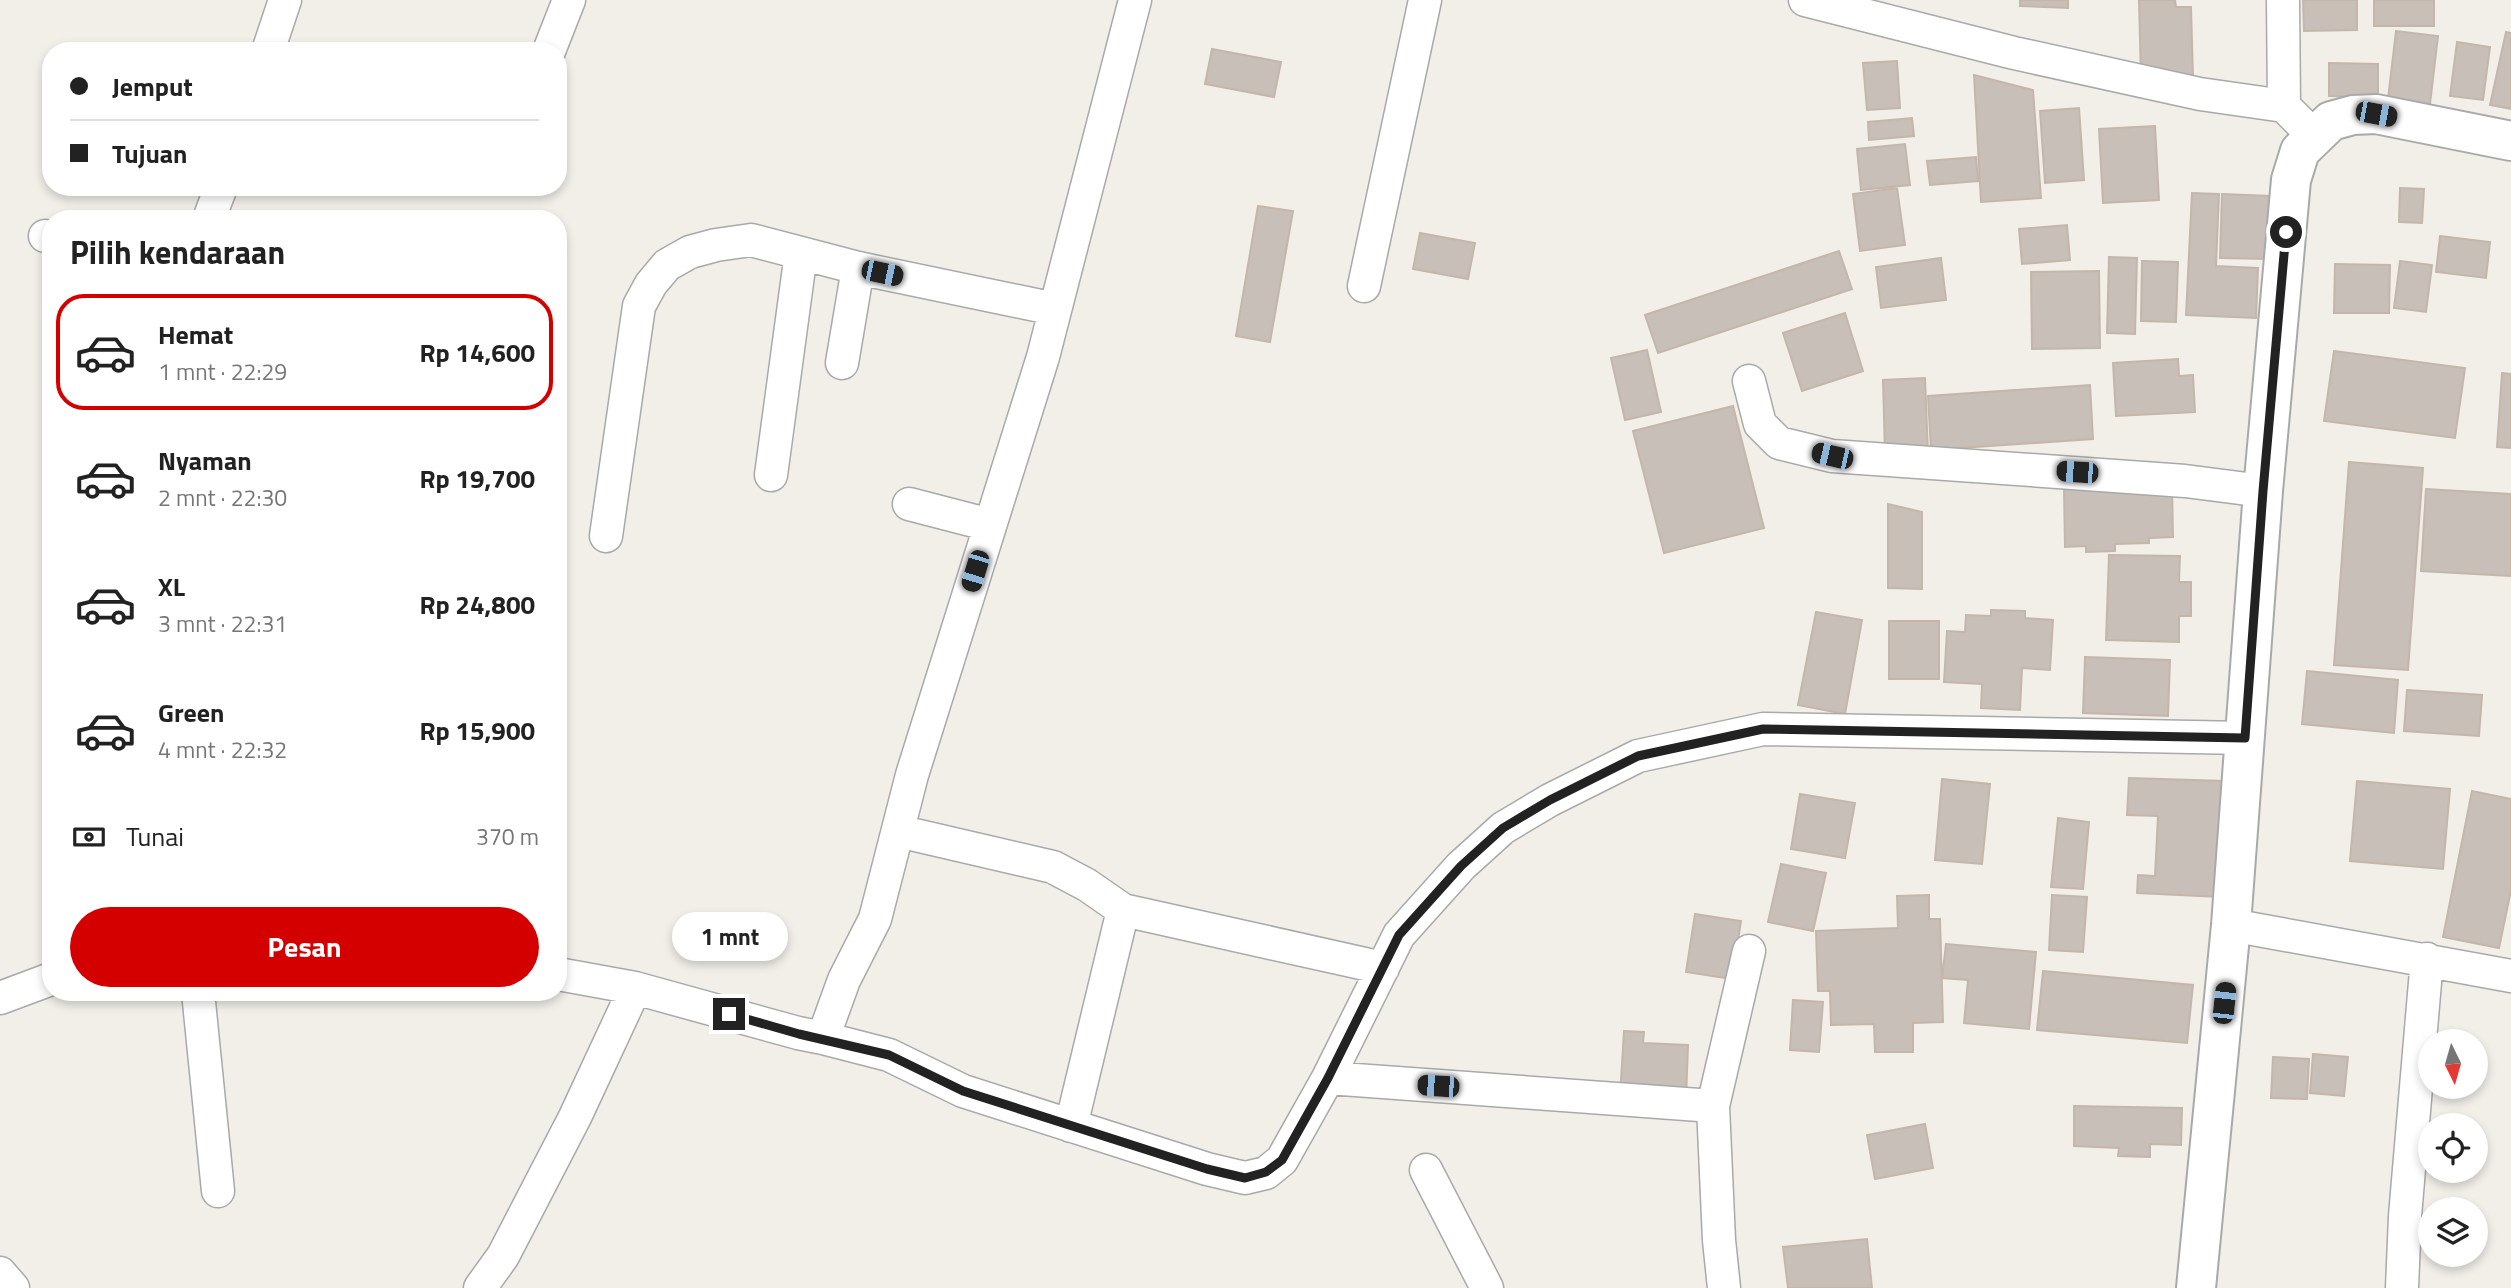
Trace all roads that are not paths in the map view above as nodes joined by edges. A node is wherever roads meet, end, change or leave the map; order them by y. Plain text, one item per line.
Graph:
1 (285, 0) edge
2 (569, 0) edge
3 (1135, 0) edge
4 (1425, 0) edge
5 (1805, 0) edge
6 (2283, 0) edge
7 (271, 42) edge
8 (553, 42) edge
9 (2284, 106) junction
10 (2314, 136) junction
11 (2511, 141) edge
12 (801, 253) junction
13 (858, 268) junction
14 (1364, 286) dead end
15 (1055, 309) junction
16 (842, 363) dead end
17 (1749, 381) dead end
18 (772, 475) dead end
19 (2263, 491) junction
20 (909, 504) dead end
21 (990, 525) junction
22 (606, 536) dead end
23 (2245, 738) junction
24 (898, 831) junction
25 (1123, 909) junction
26 (2231, 925) junction
27 (1749, 951) dead end
28 (2427, 959) junction
29 (1383, 968) junction
30 (567, 976) edge
31 (2511, 976) edge
32 (42, 982) edge
33 (635, 988) junction
34 (0, 998) edge
35 (199, 1001) edge
36 (823, 1038) junction
37 (1328, 1078) junction
38 (1713, 1105) junction
39 (1071, 1126) junction
40 (1426, 1170) dead end
41 (218, 1191) dead end
42 (0, 1273) edge
43 (13, 1288) edge
44 (481, 1288) edge
45 (1487, 1288) edge
46 (1724, 1288) edge
47 (2196, 1288) edge
48 (2402, 1288) edge

1 - 7 street
2 - 8 street
3 - 15 street
4 - 14 street
5 - 9 street
6 - 9 street
9 - 10 street
10 - 11 street
10 - 19 street
12 - 13 street
12 - 18 street
12 - 22 street
13 - 15 street
13 - 16 street
15 - 21 street
17 - 19 street
19 - 23 street
20 - 21 street
21 - 24 street
23 - 26 street
23 - 29 street
24 - 25 street
24 - 36 street
25 - 29 street
25 - 39 street
26 - 28 street
26 - 47 street
27 - 38 street
28 - 31 street
28 - 48 street
29 - 37 street
30 - 33 street
32 - 34 street
33 - 36 street
33 - 44 street
35 - 41 street
36 - 39 street
37 - 38 street
37 - 39 street
38 - 46 street
40 - 45 street
42 - 43 street

